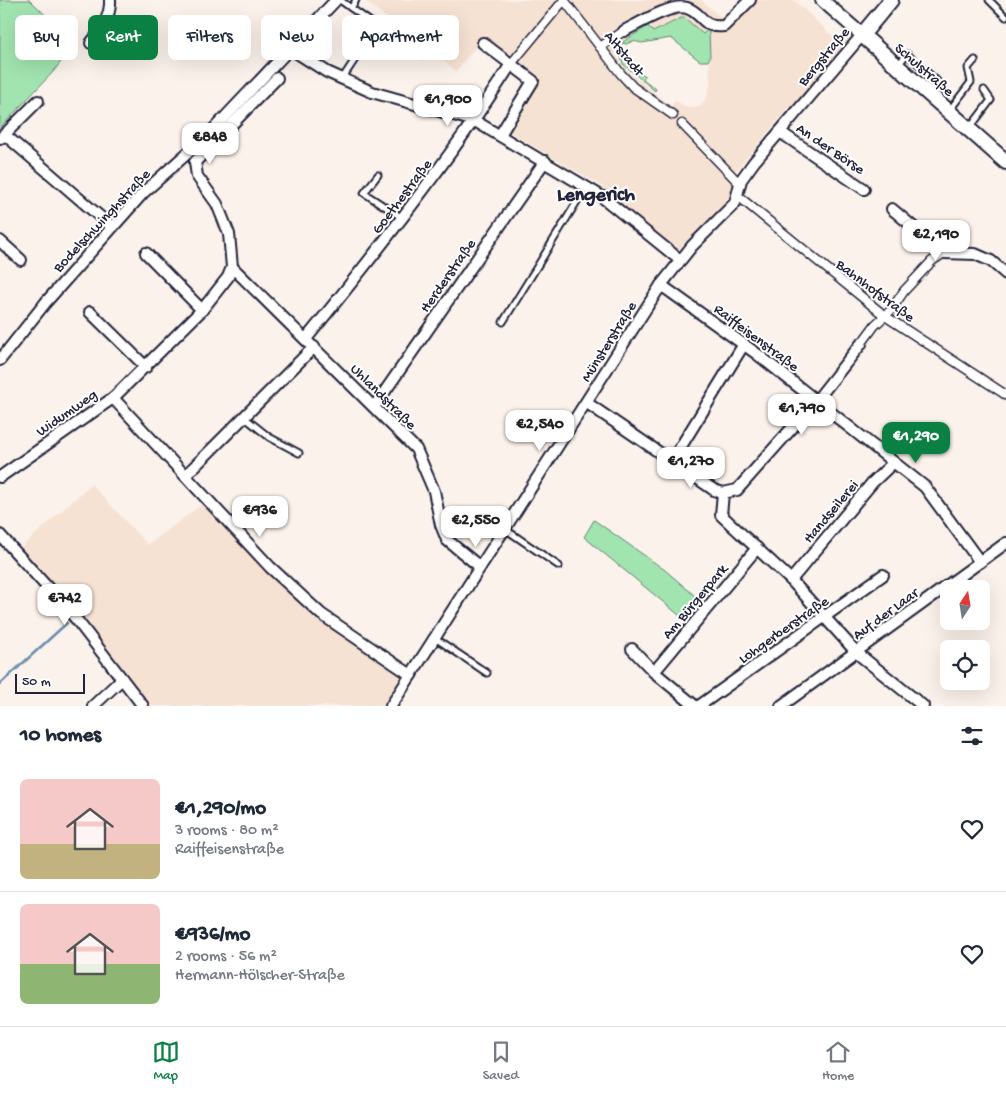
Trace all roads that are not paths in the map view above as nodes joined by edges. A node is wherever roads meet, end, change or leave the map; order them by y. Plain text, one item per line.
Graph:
1 (110, 0) edge
2 (336, 0) edge
3 (340, 0) edge
4 (356, 0) edge
5 (564, 0) edge
6 (750, 0) edge
7 (822, 0) edge
8 (891, 0) edge
9 (990, 0) edge
10 (351, 8) junction
11 (107, 15) edge
12 (322, 15) edge
13 (1006, 17) edge
14 (624, 31) joint
15 (862, 35) junction
16 (483, 43) dead end
17 (600, 46) junction
18 (281, 60) edge
19 (308, 60) edge
20 (975, 60) dead end
21 (511, 64) junction
22 (277, 78) dead end
23 (342, 79) junction
24 (984, 90) dead end
25 (38, 101) dead end
26 (948, 111) junction
27 (673, 115) dead end
28 (475, 121) junction
29 (682, 124) dead end
30 (968, 129) junction
31 (780, 132) junction
32 (500, 135) junction
33 (2, 136) edge
34 (546, 161) junction
35 (1006, 162) edge
36 (378, 175) dead end
37 (740, 184) junction
38 (586, 186) junction
39 (864, 189) dead end
40 (738, 196) junction
41 (892, 209) dead end
42 (404, 219) junction
43 (112, 228) junction
44 (0, 241) edge
45 (146, 253) dead end
46 (944, 253) junction
47 (21, 260) dead end
48 (680, 260) junction
49 (232, 267) junction
50 (1006, 274) edge
51 (661, 285) junction
52 (202, 310) junction
53 (90, 312) dead end
54 (884, 316) junction
55 (502, 322) dead end
56 (306, 339) junction
57 (744, 344) junction
58 (861, 344) joint
59 (314, 347) junction
60 (0, 360) edge
61 (146, 367) junction
62 (1006, 394) edge
63 (113, 398) junction
64 (816, 401) junction
65 (587, 403) junction
66 (374, 407) junction
67 (244, 416) junction
68 (299, 453) dead end
69 (672, 461) junction
70 (892, 463) junction
71 (0, 476) edge
72 (186, 476) junction
73 (723, 493) junction
74 (505, 529) junction
75 (0, 535) edge
76 (1006, 543) edge
77 (757, 548) junction
78 (980, 562) junction
79 (559, 566) dead end
80 (480, 567) junction
81 (883, 575) dead end
82 (792, 580) junction
83 (826, 616) junction
84 (434, 638) junction
85 (632, 649) dead end
86 (857, 652) junction
87 (654, 672) junction
88 (487, 673) dead end
89 (411, 675) junction
90 (122, 679) junction
91 (93, 706) edge
92 (143, 706) edge
93 (391, 706) edge
94 (695, 706) edge
95 (699, 706) edge
96 (781, 706) edge
97 (923, 706) edge

1 - 11 street
2 - 12 street, Bodelschwinghstraße
3 - 10 lane
4 - 10 lane
5 - 17 street, Altstadt
5 - 21 street, Altstadt
6 - 14 street
7 - 15 street, Schulstraße
8 - 15 main road, Bergstraße
9 - 13 lane
10 - 23 lane
14 - 17 street
15 - 26 main road, Schulstraße
15 - 31 street, Bergstraße
16 - 21 street
17 - 27 street, Altstadt
18 - 43 street, Bodelschwinghstraße
19 - 23 street
20 - 26 lane
21 - 28 street, Goethestraße
21 - 32 street
22 - 49 street
23 - 28 street
24 - 30 lane
25 - 33 street
26 - 30 main road, Schulstraße
28 - 32 street
28 - 42 street, Goethestraße
29 - 37 street
30 - 35 main road, Schulstraße
31 - 37 street, Bergstraße
31 - 39 street, An der Börse
32 - 34 street
33 - 43 street
34 - 38 street
34 - 66 street, Herderstraße
36 - 42 lane
37 - 40 street
38 - 48 street
38 - 55 lane
40 - 48 street, Münsterstraße
40 - 54 street, Bahnhofstraße
41 - 46 street
42 - 56 street, Goethestraße
43 - 60 street, Bodelschwinghstraße
44 - 47 street
45 - 52 street
46 - 50 street
46 - 54 street
48 - 51 street, Münsterstraße
49 - 52 street, Widumweg
49 - 56 street, Uhlandstraße
51 - 57 street, Raiffeisenstraße
51 - 65 street, Münsterstraße
52 - 61 street, Widumweg
53 - 61 street
54 - 58 street
54 - 62 street, Bahnhofstraße
56 - 59 street, Uhlandstraße
57 - 64 street, Raiffeisenstraße
57 - 69 street
58 - 64 street
59 - 66 street, Uhlandstraße
59 - 67 street
61 - 63 street, Widumweg
63 - 71 street, Widumweg
63 - 72 street
64 - 70 street, Raiffeisenstraße
64 - 73 street
65 - 69 street
65 - 74 street, Münsterstraße
66 - 80 street, Uhlandstraße
67 - 68 lane
67 - 72 street
69 - 73 street
70 - 78 street, Raiffeisenstraße
70 - 82 street, Handseilerei
72 - 89 street
73 - 77 street
74 - 79 lane
74 - 80 street, Münsterstraße
75 - 90 street
76 - 78 street, Auf der Laar
77 - 82 street
77 - 87 street, Am Bürgerpark
78 - 86 street, Auf der Laar
80 - 84 street, Münsterstraße
81 - 83 street, Lohgerberstraße
82 - 83 street
83 - 86 street
83 - 95 street, Lohgerberstraße
84 - 88 lane
84 - 89 street, Münsterstraße
85 - 87 street
86 - 96 street, Auf der Laar
86 - 97 street
87 - 94 street
89 - 93 street, Münsterstraße
90 - 91 street
90 - 92 street

